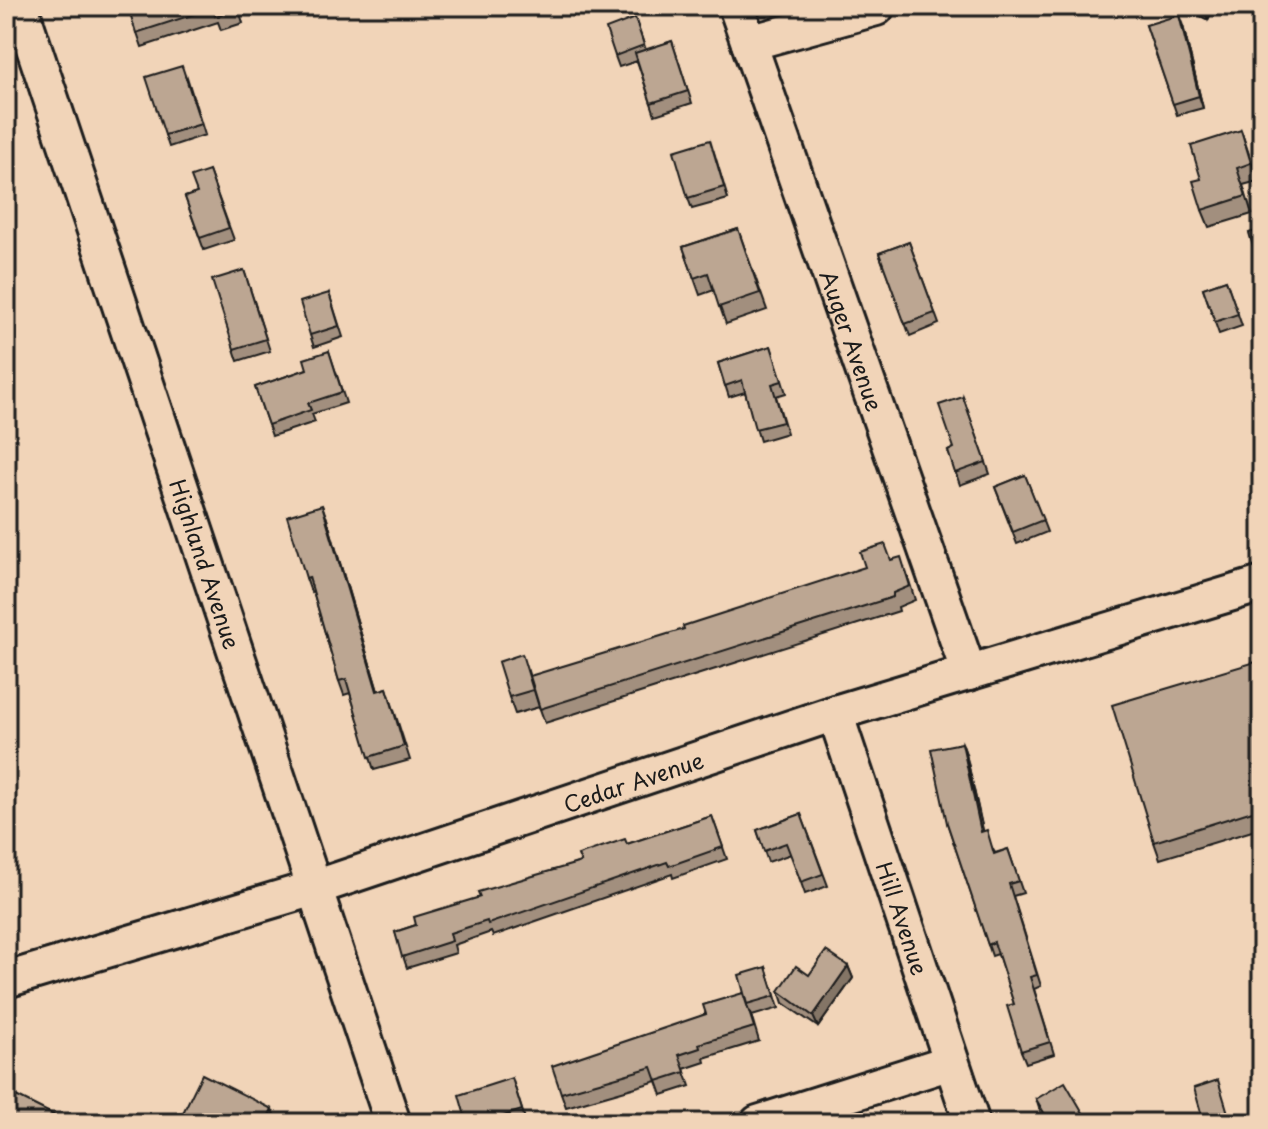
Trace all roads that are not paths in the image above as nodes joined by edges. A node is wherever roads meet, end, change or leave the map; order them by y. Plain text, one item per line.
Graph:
1 (20, 6) edge
2 (736, 6) edge
3 (876, 8) dead end
4 (749, 43) junction
5 (1262, 584) edge
6 (969, 673) junction
7 (835, 713) junction
8 (314, 888) junction
9 (6, 980) edge
10 (951, 1062) junction
11 (393, 1123) edge
12 (758, 1123) edge
13 (972, 1123) edge

1 - 8 street, Highland Avenue
2 - 4 street, Auger Avenue
3 - 4 street
4 - 6 street, Auger Avenue
5 - 6 street, Cedar Avenue
6 - 7 street, Cedar Avenue
7 - 8 street, Cedar Avenue
7 - 10 street, Hill Avenue
8 - 9 street, Cedar Avenue
8 - 11 street, Highland Avenue
10 - 12 street
10 - 13 street, Hill Avenue

